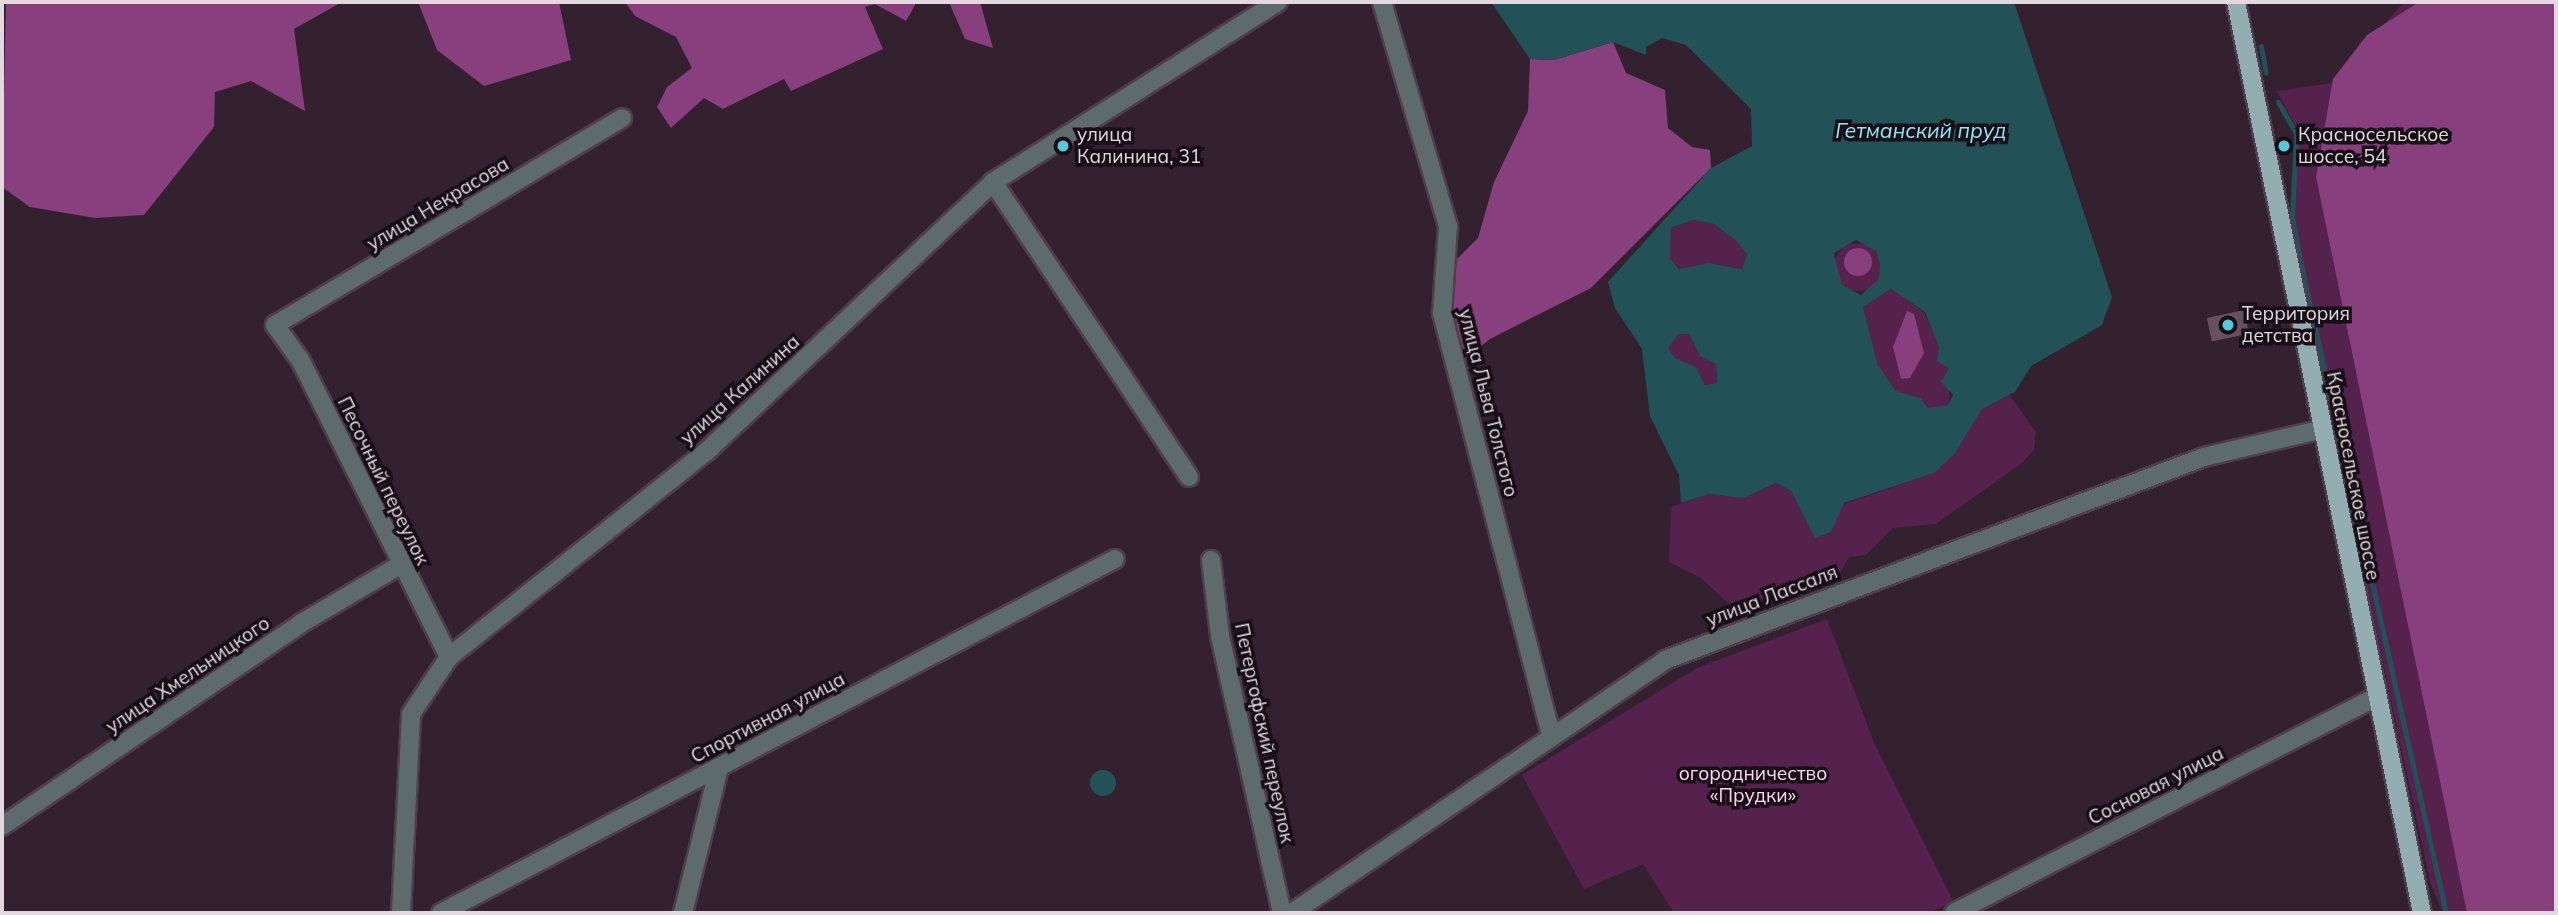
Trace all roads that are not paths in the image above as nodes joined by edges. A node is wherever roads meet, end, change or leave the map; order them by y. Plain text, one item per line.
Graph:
1 (1278, 2) edge
2 (1382, 2) edge
3 (2228, 2) edge
4 (2236, 2) edge
5 (2242, 47) junction
6 (622, 118) dead end
7 (993, 182) junction
8 (275, 325) joint
9 (2323, 429) junction
10 (1189, 477) dead end
11 (1115, 559) dead end
12 (1211, 560) dead end
13 (402, 564) junction
14 (449, 657) junction
15 (2376, 697) junction
16 (1550, 733) junction
17 (719, 768) junction
18 (2, 826) edge
19 (401, 913) edge
20 (441, 913) edge
21 (682, 913) edge
22 (1282, 913) edge
23 (1292, 913) edge
24 (1954, 913) edge
25 (2422, 913) edge

1 - 7 street, улица Калинина
2 - 16 street, улица Льва Толстого
3 - 5 main road, Красносельское шоссе
4 - 5 main road, Красносельское шоссе
5 - 9 main road, Красносельское шоссе
6 - 8 street, улица Некрасова
7 - 10 street
7 - 14 street, улица Калинина
8 - 13 street, Песочный переулок
9 - 15 main road, Красносельское шоссе
9 - 16 street, улица Лассаля
11 - 17 street, Спортивная улица
12 - 22 street, Петергофский переулок
13 - 14 street, Песочный переулок
13 - 18 street, улица Хмельницкого
14 - 19 street, улица Калинина
15 - 24 street, Сосновая улица
15 - 25 main road, Красносельское шоссе
16 - 23 street, улица Лассаля
17 - 20 street, Спортивная улица
17 - 21 street

